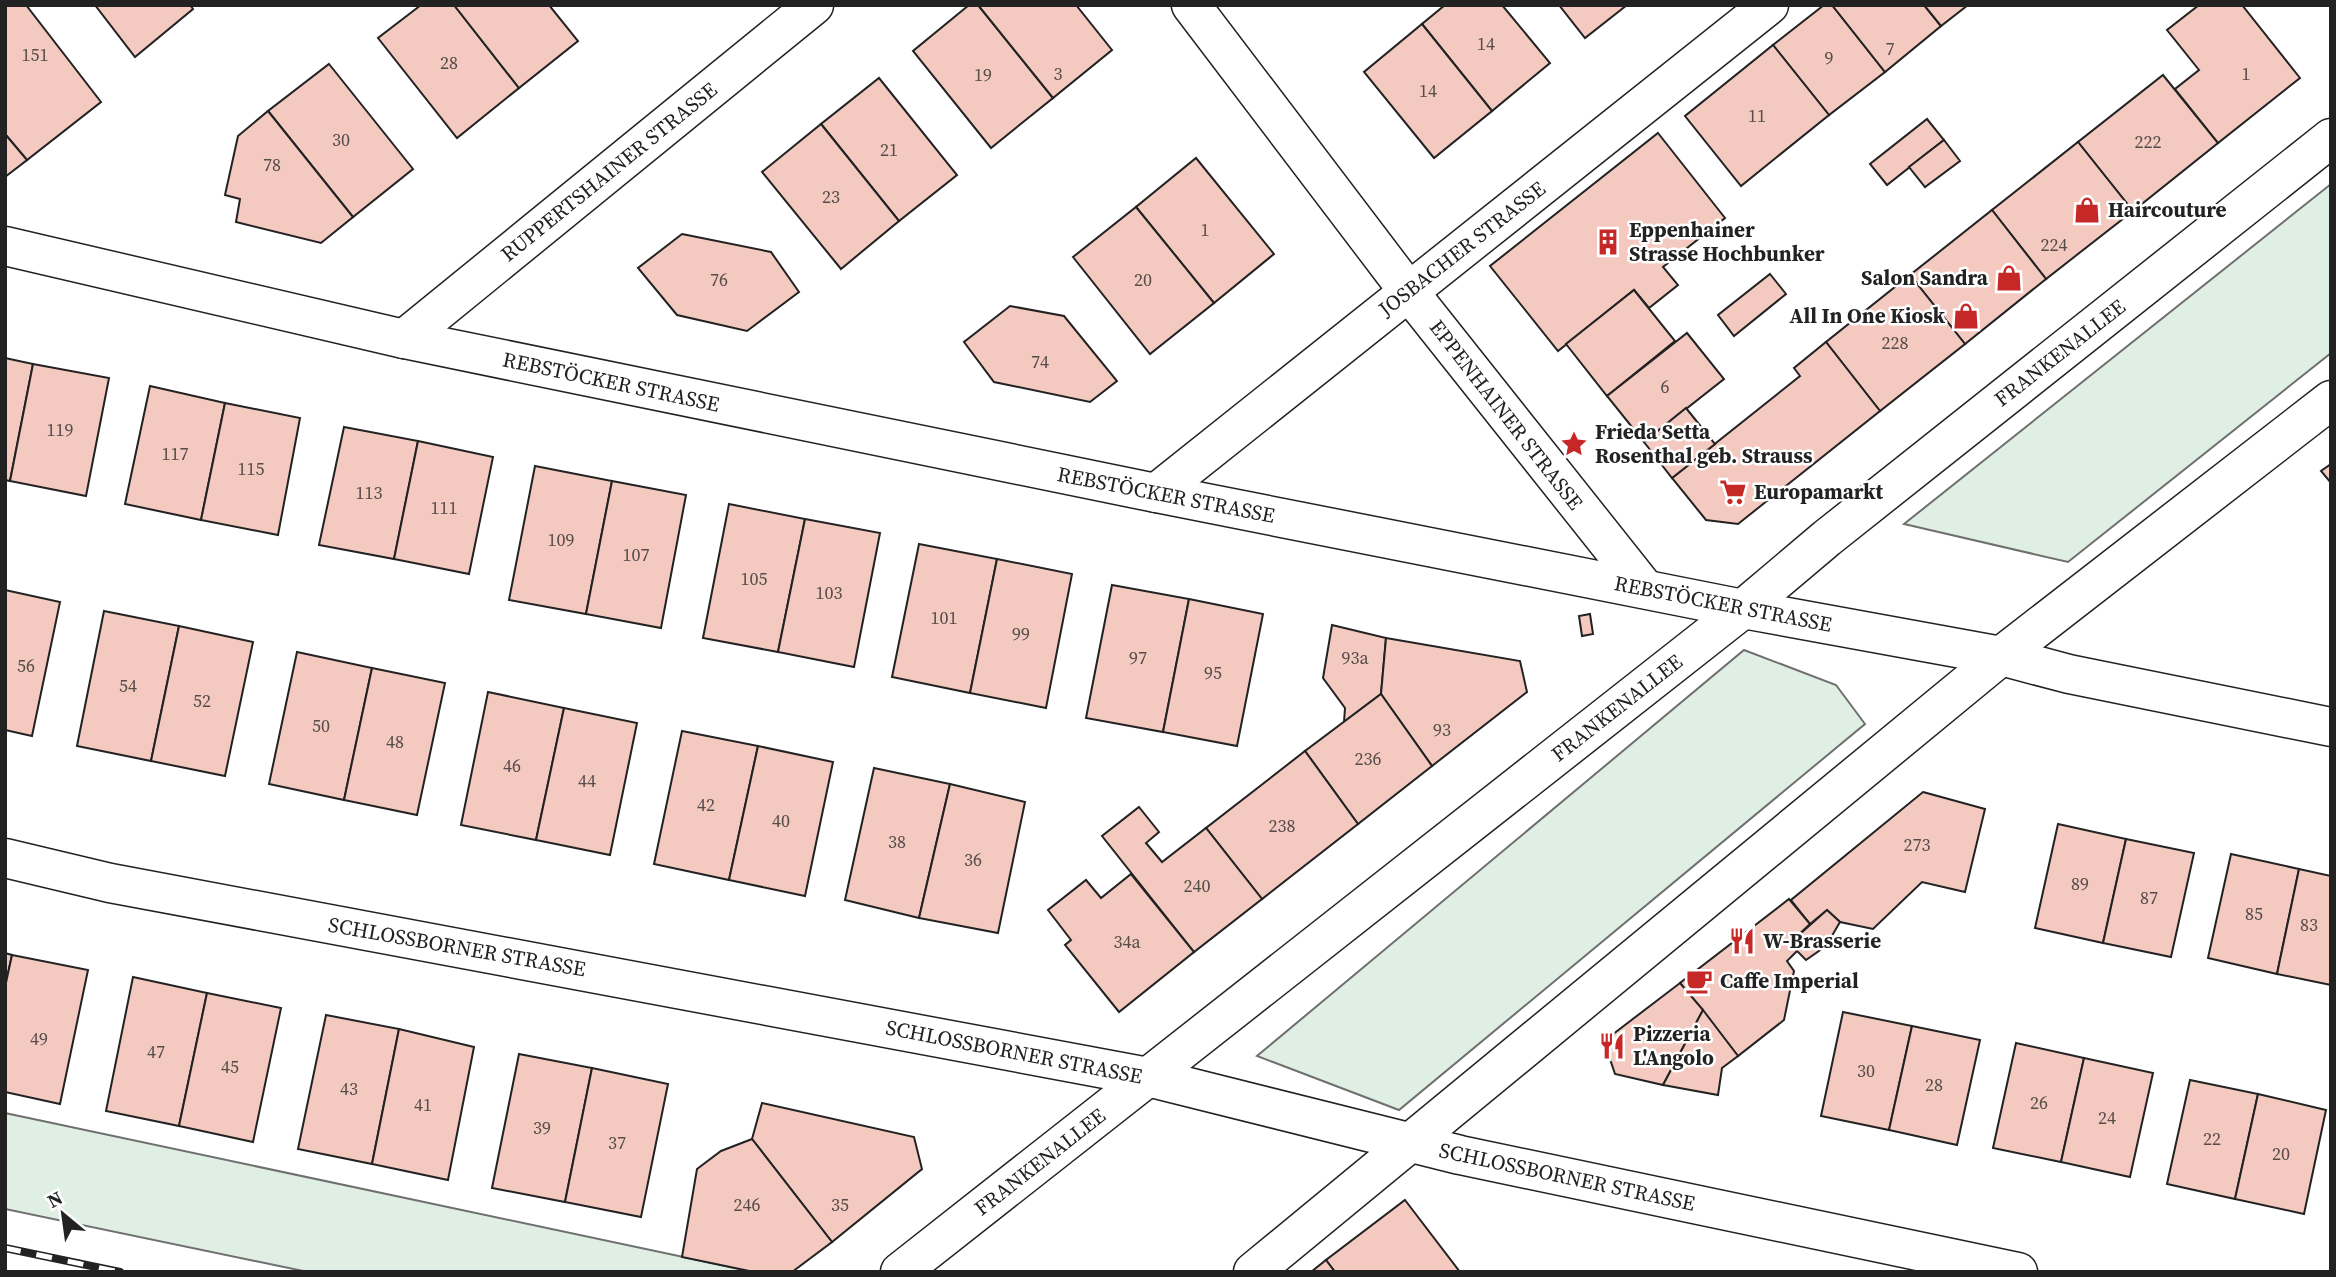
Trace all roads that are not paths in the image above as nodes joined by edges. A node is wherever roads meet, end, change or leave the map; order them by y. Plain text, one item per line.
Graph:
1 (814, 5) edge
2 (1191, 5) edge
3 (1769, 5) edge
4 (2331, 138) edge
5 (5, 246) edge
6 (1409, 292) junction
7 (404, 339) junction
8 (2331, 400) edge
9 (1156, 493) junction
10 (1645, 589) junction
11 (1743, 609) junction
12 (2001, 656) junction
13 (2331, 727) edge
14 (5, 858) edge
15 (1148, 1077) junction
16 (1408, 1143) junction
17 (900, 1272) edge
18 (1253, 1272) edge
19 (2018, 1272) edge

1 - 7 street, RUPPERTSHAINER STRASSE
2 - 6 street, EPPENHAINER STRASSE
3 - 6 street, JOSBACHER STRASSE
4 - 11 street, FRANKENALLEE
5 - 7 street, REBSTÖCKER STRASSE
6 - 9 street, JOSBACHER STRASSE
6 - 10 street, EPPENHAINER STRASSE
7 - 9 street, REBSTÖCKER STRASSE
8 - 12 street
9 - 10 street, REBSTÖCKER STRASSE
10 - 11 street, REBSTÖCKER STRASSE
11 - 12 street, REBSTÖCKER STRASSE
11 - 15 street, FRANKENALLEE
12 - 13 street, REBSTÖCKER STRASSE
12 - 16 street
14 - 15 street, SCHLOSSBORNER STRASSE
15 - 16 street, SCHLOSSBORNER STRASSE
15 - 17 street, FRANKENALLEE
16 - 18 street
16 - 19 street, SCHLOSSBORNER STRASSE

